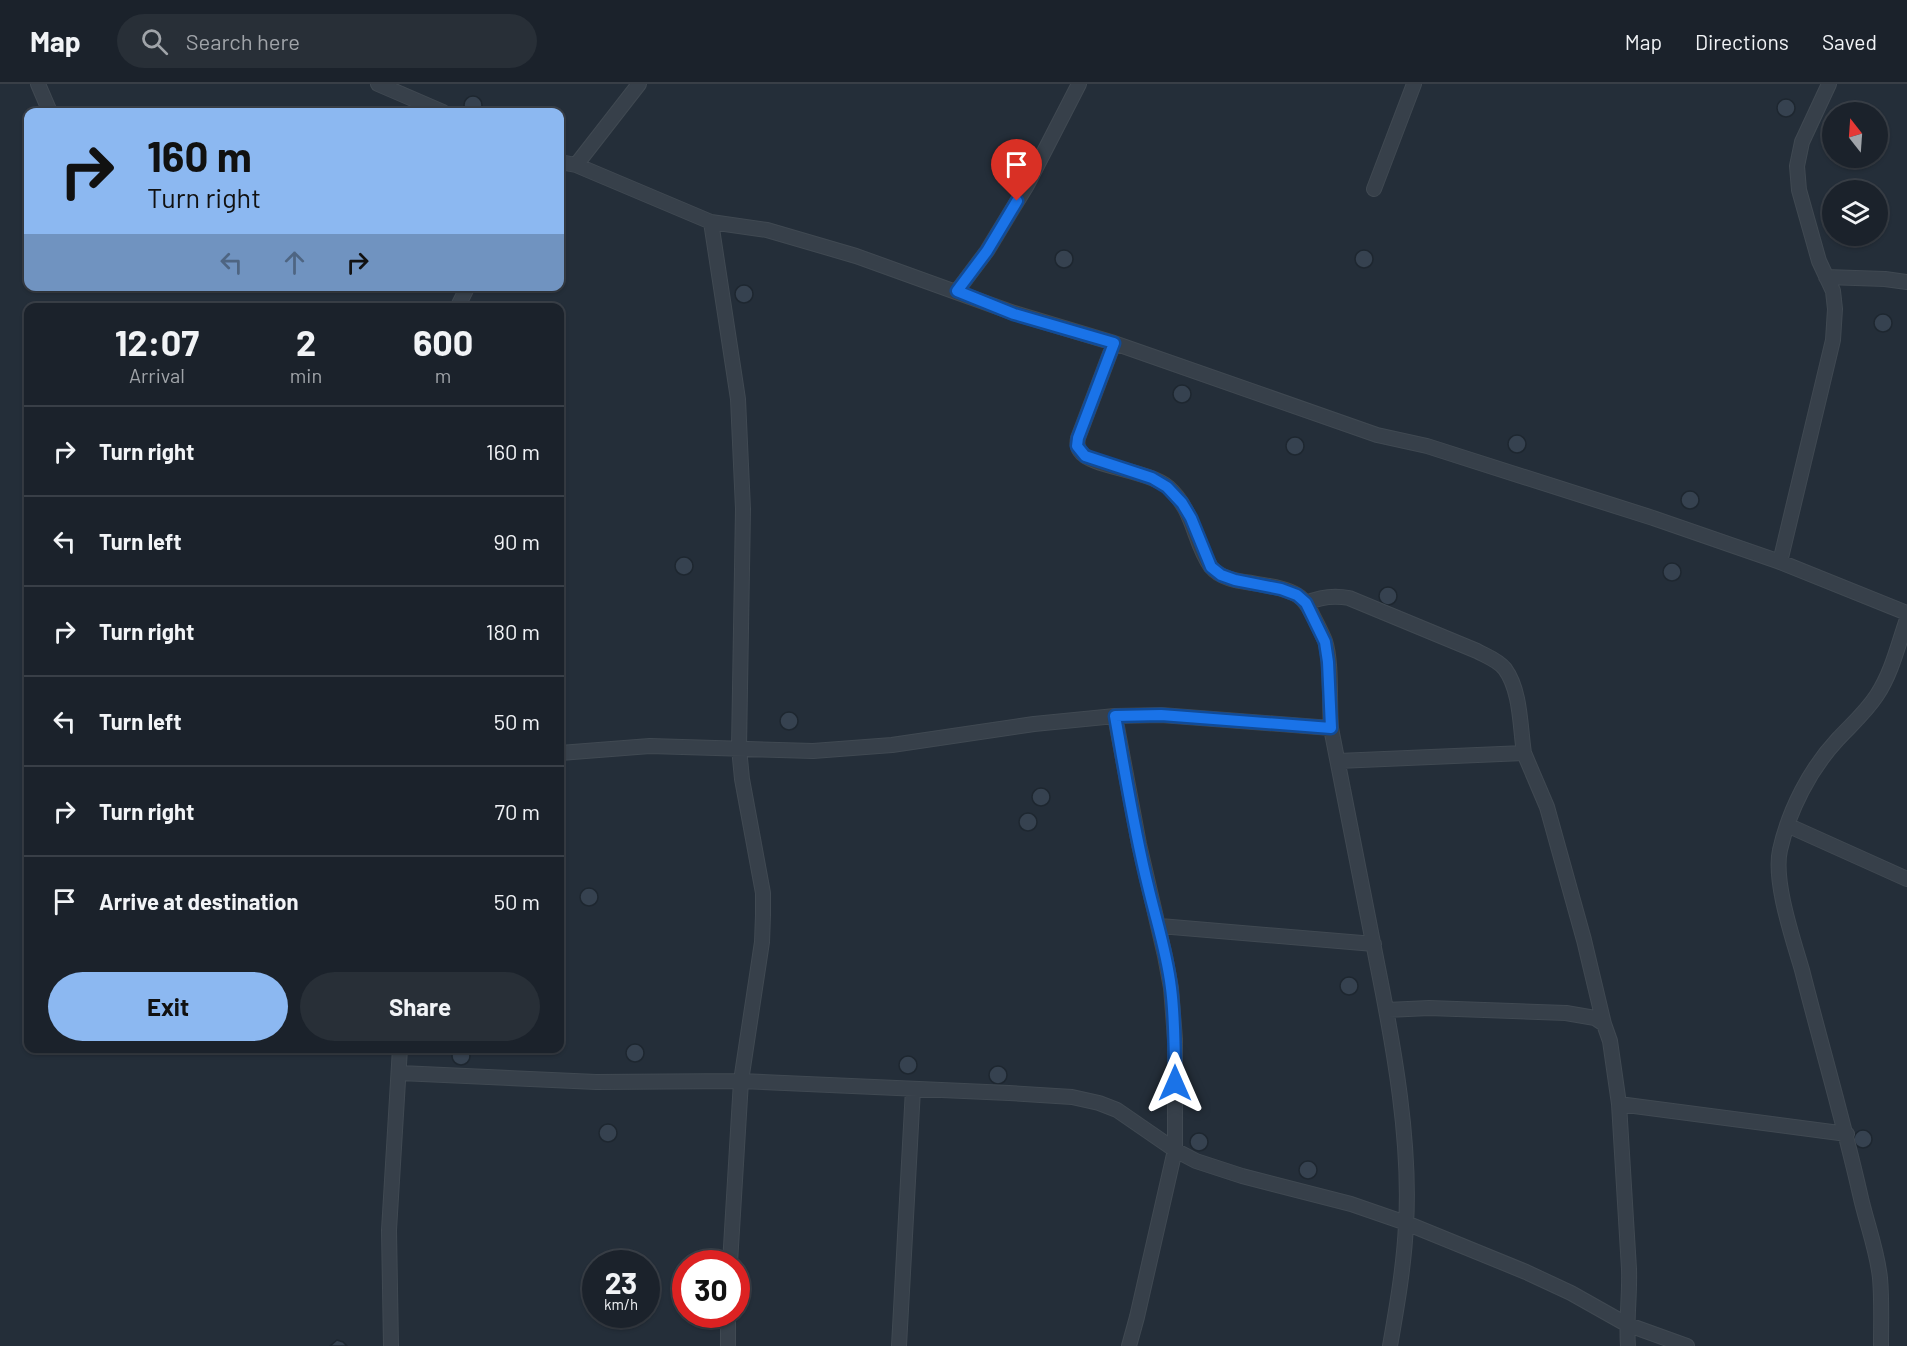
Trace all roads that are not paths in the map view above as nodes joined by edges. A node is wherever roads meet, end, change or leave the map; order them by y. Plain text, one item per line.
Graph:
1 (38, 84) edge
2 (378, 84) edge
3 (639, 84) edge
4 (1079, 84) edge
5 (1414, 84) edge
6 (1829, 84) edge
7 (48, 108) edge
8 (434, 108) edge
9 (564, 163) edge
10 (576, 165) junction
11 (1374, 189) dead end
12 (711, 222) junction
13 (1826, 277) junction
14 (1907, 282) edge
15 (957, 291) junction
16 (1114, 343) junction
17 (1780, 562) junction
18 (1306, 603) junction
19 (1907, 613) edge
20 (1907, 619) edge
21 (1115, 716) junction
22 (1331, 728) junction
23 (739, 748) junction
24 (564, 753) edge
25 (1524, 753) junction
26 (1338, 761) junction
27 (1787, 825) junction
28 (1907, 879) edge
29 (1160, 926) junction
30 (1374, 944) junction
31 (1386, 1010) junction
32 (1604, 1024) junction
33 (400, 1053) edge
34 (400, 1073) junction
35 (741, 1081) junction
36 (912, 1089) junction
37 (1619, 1104) junction
38 (1847, 1134) junction
39 (1174, 1150) junction
40 (1406, 1223) junction
41 (731, 1250) edge
42 (1626, 1324) junction
43 (728, 1328) edge
44 (391, 1346) edge
45 (728, 1346) edge
46 (898, 1346) edge
47 (1129, 1346) edge
48 (1390, 1346) edge
49 (1628, 1346) edge
50 (1687, 1346) edge
51 (1881, 1346) edge

1 - 7 street
2 - 8 street
3 - 10 street
4 - 15 street
5 - 11 street
6 - 13 street
9 - 10 street
10 - 12 street
12 - 15 street
12 - 23 street
13 - 14 street
13 - 17 street
15 - 16 street
16 - 17 street
16 - 18 street
17 - 19 street
18 - 22 street
18 - 25 street
20 - 27 street
21 - 22 street
21 - 23 street
21 - 29 street
22 - 26 street
23 - 24 street
23 - 35 street
25 - 26 street
25 - 32 street
26 - 30 street
27 - 28 street
27 - 38 street
29 - 30 street
29 - 39 street
30 - 31 street
31 - 32 street
31 - 40 street
32 - 37 street
33 - 34 street
34 - 35 street
34 - 44 street
35 - 36 street
35 - 41 street
36 - 39 street
36 - 46 street
37 - 38 street
37 - 42 street
38 - 51 street
39 - 40 street
39 - 47 street
40 - 42 street
40 - 48 street
42 - 49 street
42 - 50 street
43 - 45 street

